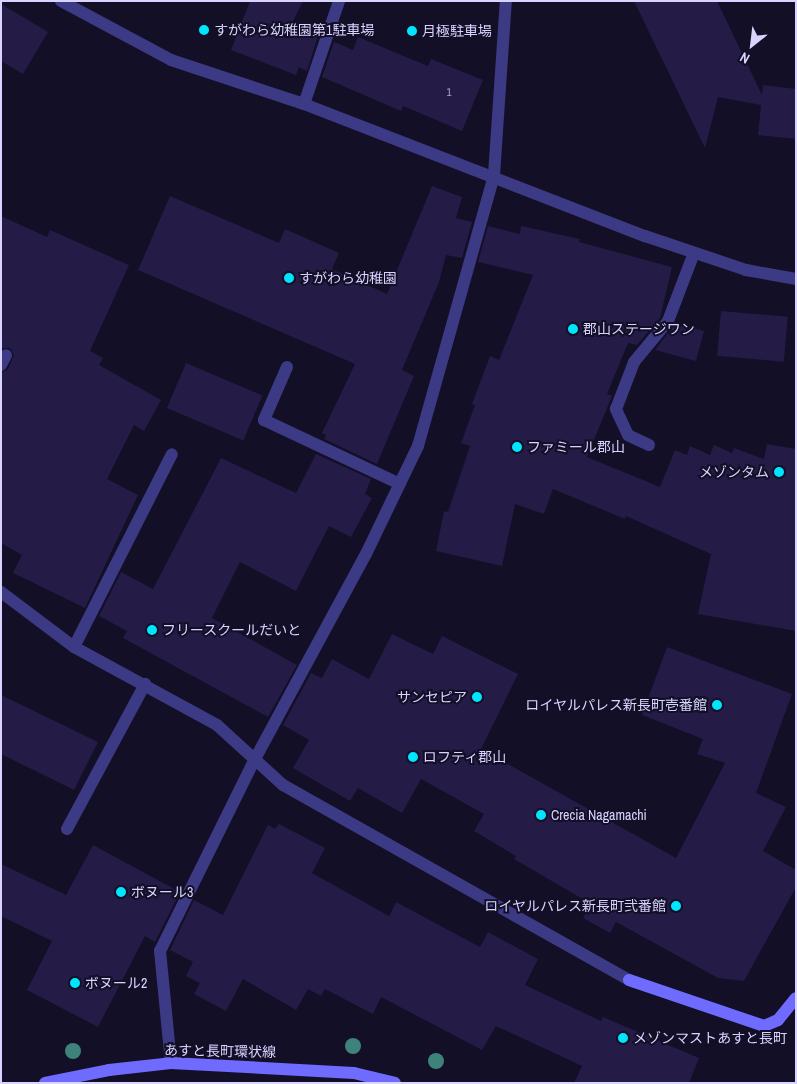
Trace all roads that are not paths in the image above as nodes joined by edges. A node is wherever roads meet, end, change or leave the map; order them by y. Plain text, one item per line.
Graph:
1 (61, 1) edge
2 (339, 1) edge
3 (506, 1) edge
4 (304, 104) junction
5 (494, 175) junction
6 (694, 253) junction
7 (796, 279) edge
8 (287, 368) dead end
9 (649, 444) dead end
10 (172, 454) dead end
11 (400, 484) junction
12 (1, 592) edge
13 (74, 647) junction
14 (145, 684) junction
15 (255, 759) junction
16 (67, 829) dead end
17 (796, 998) edge
18 (171, 1063) junction
19 (45, 1083) edge
20 (395, 1083) edge

1 - 4 street
2 - 4 street
3 - 5 street
4 - 5 street
5 - 6 street
5 - 11 street
6 - 7 street
6 - 9 street
8 - 11 street
10 - 13 street
11 - 15 street
12 - 13 street
13 - 14 street
14 - 15 street
14 - 16 street
15 - 17 street
15 - 18 street
18 - 19 street, あすと長町環状線
18 - 20 street, あすと長町環状線

